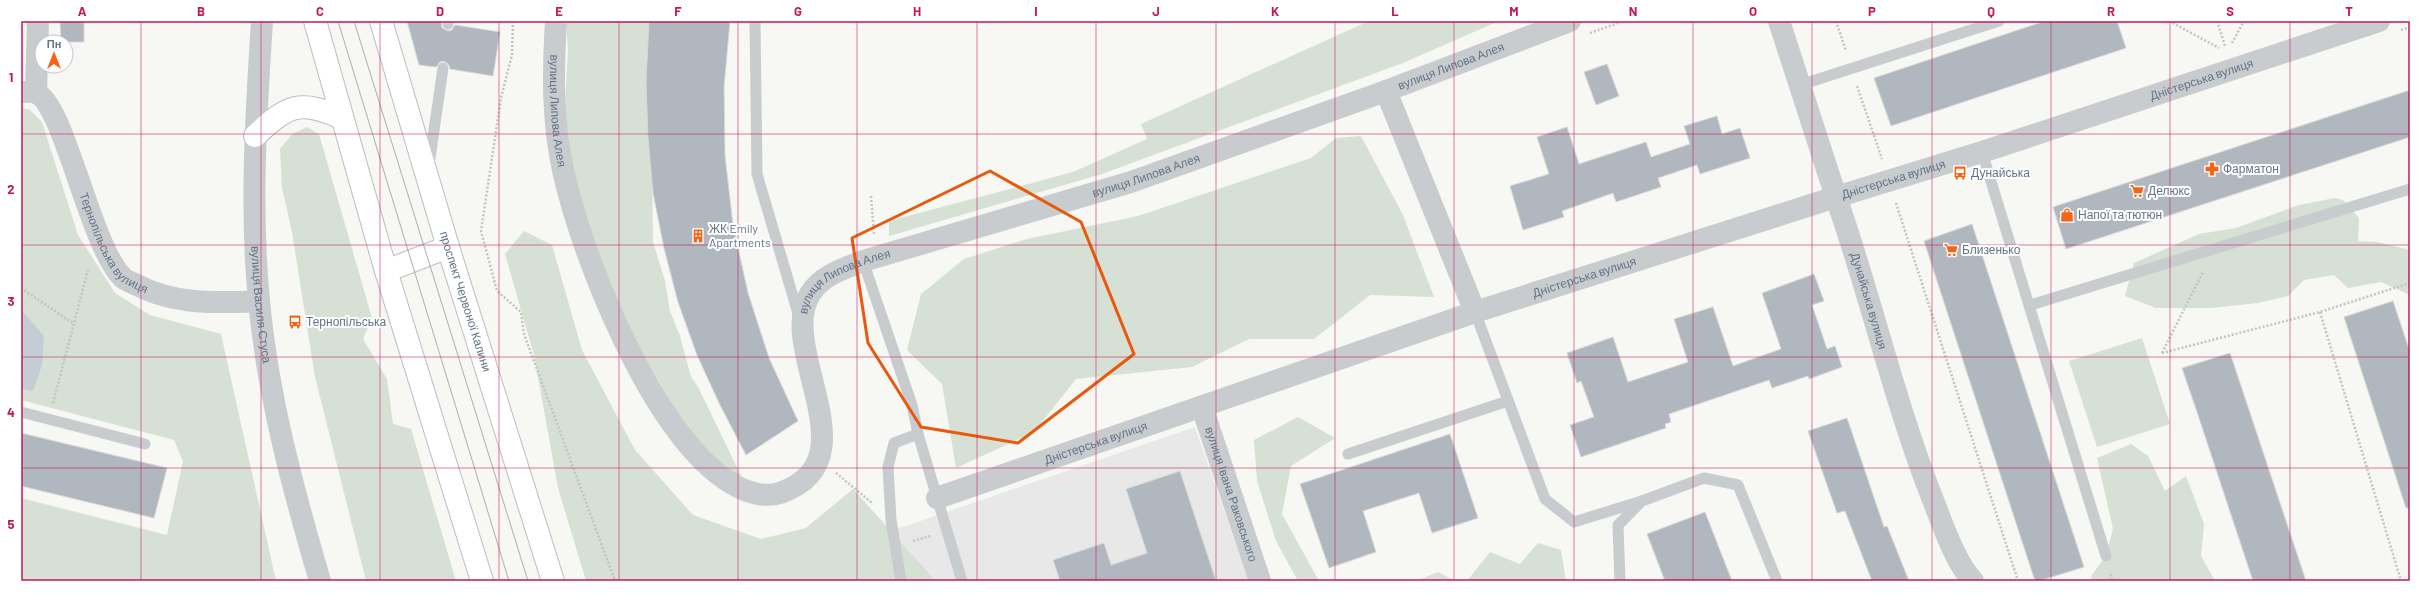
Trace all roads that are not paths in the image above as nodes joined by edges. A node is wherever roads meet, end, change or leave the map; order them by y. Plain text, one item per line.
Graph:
1 (38, 21) edge
2 (262, 21) edge
3 (315, 21) edge
4 (381, 21) edge
5 (556, 21) edge
6 (756, 21) edge
7 (1570, 21) edge
8 (1999, 21) edge
9 (1783, 22) edge
10 (2387, 26) edge
11 (443, 68) dead end
12 (1800, 85) junction
13 (1386, 91) junction
14 (29, 92) edge
15 (342, 118) junction
16 (255, 136) junction
17 (1982, 152) junction
18 (427, 175) junction
19 (2410, 189) edge
20 (1836, 197) junction
21 (448, 247) junction
22 (863, 261) junction
23 (386, 271) junction
24 (259, 301) junction
25 (2030, 305) junction
26 (1475, 312) junction
27 (802, 325) junction
28 (1508, 401) junction
29 (1202, 407) junction
30 (21, 412) edge
31 (918, 434) junction
32 (145, 444) dead end
33 (1348, 454) dead end
34 (937, 498) junction
35 (1642, 501) junction
36 (2106, 556) dead end
37 (1968, 580) edge
38 (320, 581) edge
39 (482, 581) edge
40 (553, 581) edge
41 (901, 581) edge
42 (962, 581) edge
43 (1260, 581) edge
44 (1620, 581) edge
45 (1777, 581) edge

1 - 14 street, Тернопільська вулиця
2 - 16 street, вулиця Василя Стуса
3 - 15 main road
4 - 18 main road, проспект Червоної Калини
5 - 27 street, вулиця Липова Алея
6 - 27 lane
7 - 13 street, вулиця Липова Алея
8 - 12 lane
9 - 12 street, Дунайська вулиця
10 - 17 street, Дністерська вулиця
11 - 18 lane
12 - 20 street, Дунайська вулиця
13 - 22 street, вулиця Липова Алея
13 - 26 street
14 - 24 street, Тернопільська вулиця
15 - 16 main road
15 - 23 main road
16 - 24 street, вулиця Василя Стуса
17 - 20 street, Дністерська вулиця
17 - 25 lane
18 - 21 main road, проспект Червоної Калини
19 - 25 lane
20 - 26 street, Дністерська вулиця
20 - 37 street, Дунайська вулиця
21 - 23 main road
21 - 40 main road, проспект Червоної Калини
22 - 27 street, вулиця Липова Алея
22 - 31 lane
23 - 39 main road
24 - 38 street, вулиця Василя Стуса
25 - 36 lane
26 - 28 lane
26 - 29 street, Дністерська вулиця
28 - 33 lane
28 - 35 lane
29 - 34 street, Дністерська вулиця
29 - 43 street, вулиця Івана Раковського
30 - 32 lane
31 - 34 lane
31 - 41 lane
34 - 42 lane
35 - 44 lane
35 - 45 lane

